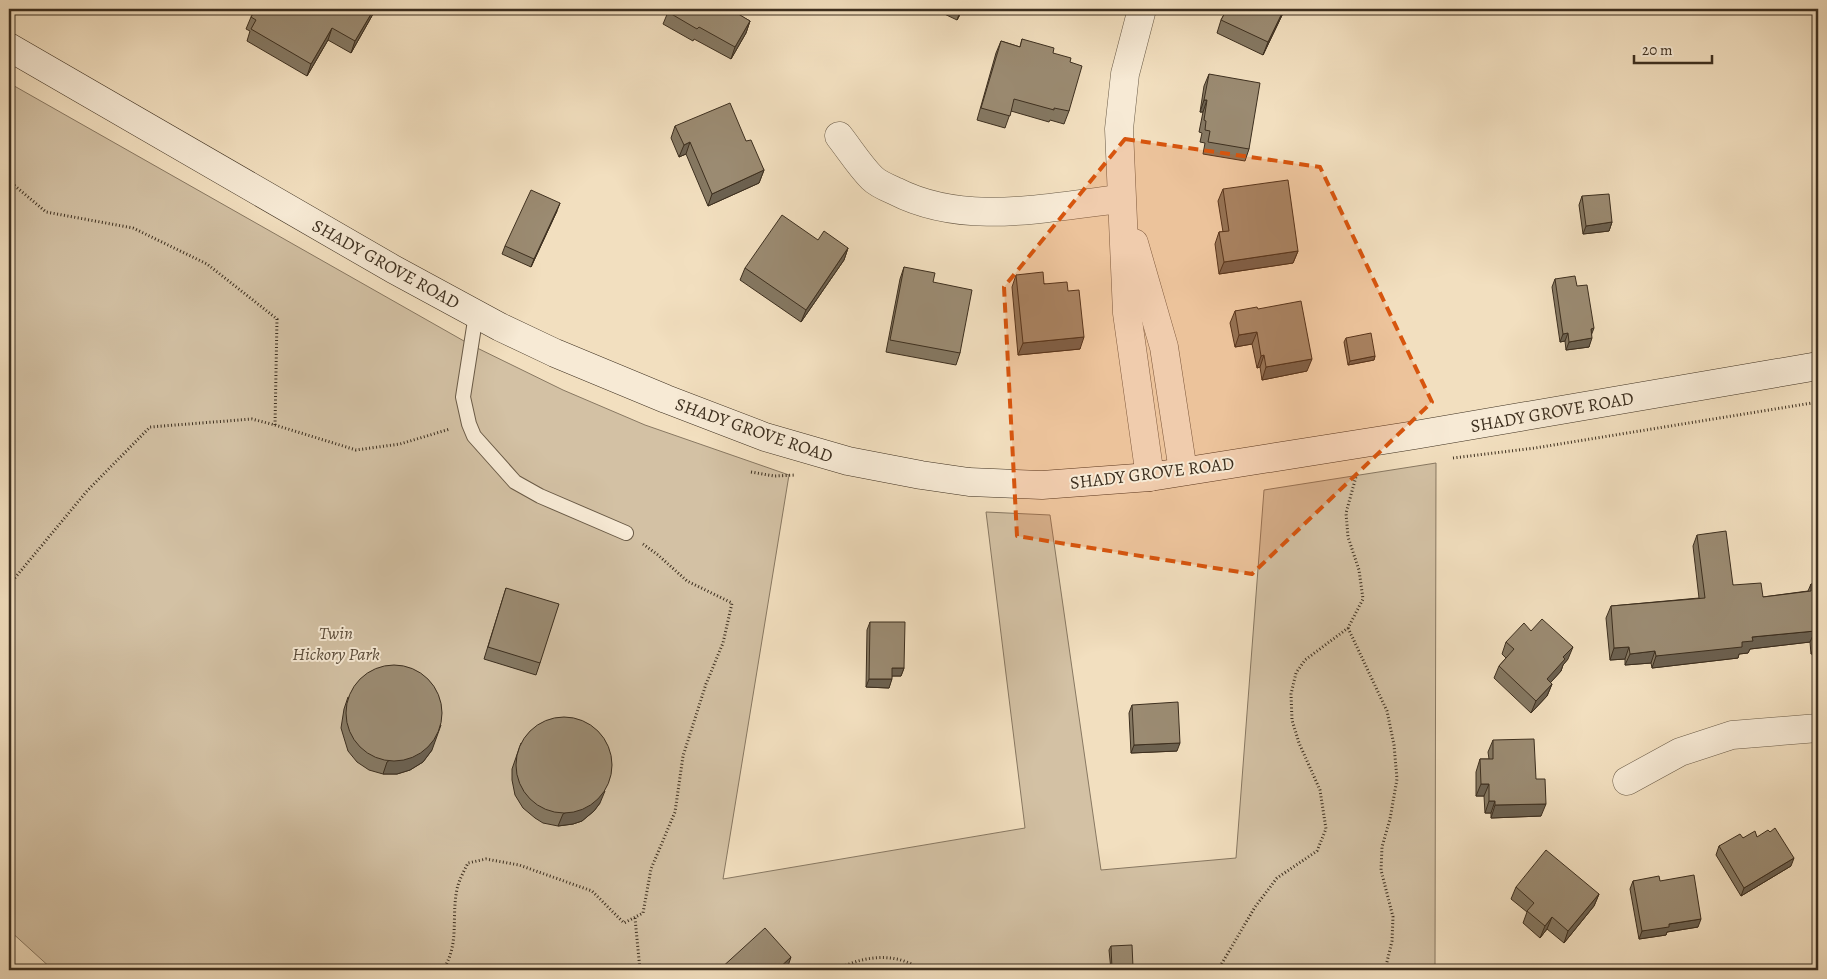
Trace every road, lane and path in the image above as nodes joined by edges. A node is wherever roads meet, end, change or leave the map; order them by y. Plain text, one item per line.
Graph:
1 (1142, 9) edge
2 (9, 46) edge
3 (839, 136) dead end
4 (9, 181) edge
5 (1121, 198) junction
6 (476, 314) junction
7 (1818, 366) edge
8 (1818, 402) edge
9 (469, 424) junction
10 (275, 425) junction
11 (1448, 458) dead end
12 (1183, 471) junction
13 (1365, 472) dead end
14 (1150, 476) junction
15 (626, 533) joint
16 (9, 584) edge
17 (1348, 628) junction
18 (1818, 728) edge
19 (1627, 781) dead end
20 (635, 918) junction
21 (443, 970) edge
22 (640, 970) edge
23 (836, 970) edge
24 (921, 970) edge
25 (1218, 970) edge
26 (1383, 970) edge

1 - 5 main road
2 - 6 main road, SHADY GROVE ROAD
3 - 5 main road
4 - 10 path
5 - 12 main road
5 - 14 main road
6 - 9 lane
6 - 14 main road, SHADY GROVE ROAD
7 - 12 main road, SHADY GROVE ROAD
8 - 11 path
9 - 10 path
9 - 15 lane
10 - 16 path
12 - 14 main road, SHADY GROVE ROAD
13 - 17 path
15 - 20 path
17 - 25 path
17 - 26 path
18 - 19 main road
20 - 21 path
20 - 22 path
23 - 24 path

